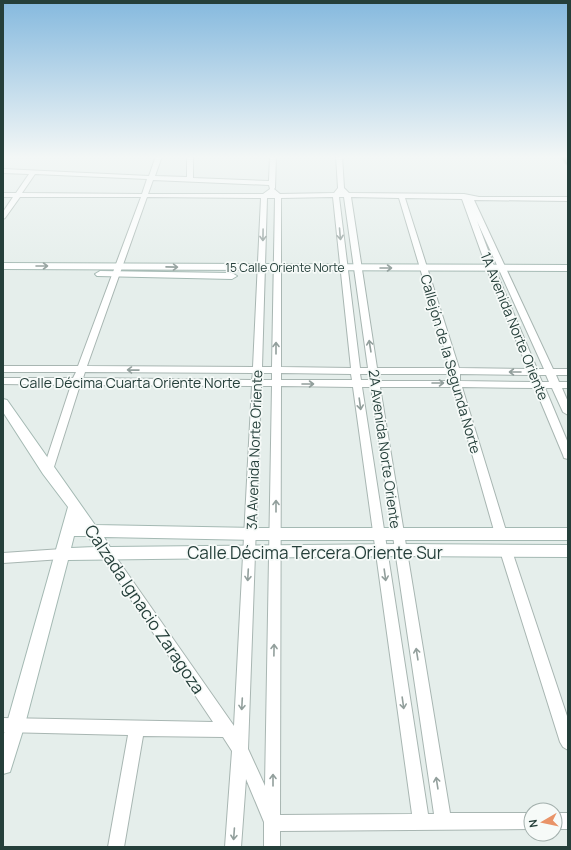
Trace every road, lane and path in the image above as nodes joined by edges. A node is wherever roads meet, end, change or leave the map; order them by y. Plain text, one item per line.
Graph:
1 (17, 195) edge
2 (38, 196) edge
3 (143, 196) edge
4 (342, 196) junction
5 (271, 197) junction
6 (402, 198) junction
7 (142, 199) junction
8 (469, 199) junction
9 (568, 199) edge
10 (3, 201) edge
11 (13, 201) junction
12 (3, 217) edge
13 (3, 266) edge
14 (568, 268) edge
15 (117, 270) junction
16 (343, 271) junction
17 (358, 271) junction
18 (424, 271) junction
19 (492, 271) junction
20 (503, 271) junction
21 (262, 272) junction
22 (277, 272) junction
23 (3, 274) edge
24 (568, 275) edge
25 (3, 369) edge
26 (82, 369) junction
27 (257, 371) junction
28 (373, 371) junction
29 (455, 371) junction
30 (276, 372) junction
31 (356, 372) junction
32 (533, 372) junction
33 (550, 372) junction
34 (568, 372) edge
35 (76, 381) junction
36 (3, 382) edge
37 (256, 383) junction
38 (357, 383) junction
39 (456, 383) junction
40 (276, 384) junction
41 (375, 384) junction
42 (539, 385) junction
43 (556, 385) junction
44 (568, 385) edge
45 (3, 403) edge
46 (568, 412) edge
47 (568, 455) edge
48 (48, 470) junction
49 (75, 506) junction
50 (68, 530) junction
51 (92, 531) junction
52 (397, 533) junction
53 (250, 534) junction
54 (378, 534) junction
55 (501, 534) junction
56 (568, 534) edge
57 (276, 535) junction
58 (381, 550) junction
59 (400, 550) junction
60 (275, 551) junction
61 (506, 551) junction
62 (568, 551) edge
63 (249, 552) junction
64 (62, 554) junction
65 (107, 554) junction
66 (3, 558) edge
67 (9, 725) edge
68 (137, 727) junction
69 (228, 730) junction
70 (568, 742) edge
71 (240, 749) junction
72 (3, 765) edge
73 (443, 821) junction
74 (523, 821) edge
75 (273, 822) junction
76 (421, 822) junction
77 (116, 847) edge
78 (233, 847) edge
79 (272, 847) edge

1 - 11 street
2 - 7 street
3 - 7 street
4 - 5 street
4 - 6 street
4 -> 16 street, 2A Avenida Norte Oriente
4 - 17 street, 2A Avenida Norte Oriente
5 - 7 street
5 -> 21 street, 3A Avenida Norte Oriente
5 - 22 street, 3A Avenida Norte Oriente
6 - 8 street
6 - 18 street, Callejón de la Segunda Norte
7 - 11 street
7 - 15 street
8 - 9 street
8 - 19 street, 1A Avenida Norte Oriente
8 - 20 street, 1A Avenida Norte Oriente
10 - 11 street
11 - 12 street
13 -> 15 street, 15 Calle Oriente Norte
14 - 20 street, 15 Calle Oriente Norte
15 -> 21 street, 15 Calle Oriente Norte
15 - 23 street, 15 Calle Oriente Norte
15 - 26 street
16 - 17 street, 15 Calle Oriente Norte
16 - 22 street, 15 Calle Oriente Norte
16 - 31 street, 2A Avenida Norte Oriente
17 -> 18 street, 15 Calle Oriente Norte
28 -> 17 street, 2A Avenida Norte Oriente
18 - 19 street, 15 Calle Oriente Norte
18 - 29 street, Callejón de la Segunda Norte
19 - 20 street, 15 Calle Oriente Norte
19 - 32 street, 1A Avenida Norte Oriente
20 - 24 street, 15 Calle Oriente Norte
20 - 33 street, 1A Avenida Norte Oriente
21 - 22 street, 15 Calle Oriente Norte
21 - 27 street, 3A Avenida Norte Oriente
30 -> 22 street, 3A Avenida Norte Oriente
25 - 26 street, Calle Décima Cuarta Oriente Norte
27 -> 26 street, Calle Décima Cuarta Oriente Norte
26 - 35 street
27 - 30 street, Calle Décima Cuarta Oriente Norte
27 - 37 street, 3A Avenida Norte Oriente
28 - 29 street, Calle Décima Cuarta Oriente Norte
28 - 31 street, Calle Décima Cuarta Oriente Norte
28 - 41 street, 2A Avenida Norte Oriente
32 -> 29 street, Calle Décima Cuarta Oriente Norte
29 - 39 street, Callejón de la Segunda Norte
30 - 31 street, Calle Décima Cuarta Oriente Norte
30 - 40 street, 3A Avenida Norte Oriente
31 - 38 street, 2A Avenida Norte Oriente
32 - 33 street, Calle Décima Cuarta Oriente Norte
32 - 42 street, 1A Avenida Norte Oriente
33 - 34 street, Calle Décima Cuarta Oriente Norte
33 - 43 street, 1A Avenida Norte Oriente
35 - 36 street, Calle Décima Cuarta Oriente Norte
35 - 37 street, Calle Décima Cuarta Oriente Norte
35 - 48 street
37 - 40 street, Calle Décima Cuarta Oriente Norte
37 - 53 street, 3A Avenida Norte Oriente
40 -> 38 street, Calle Décima Cuarta Oriente Norte
38 - 41 street, Calle Décima Cuarta Oriente Norte
38 -> 54 street, 2A Avenida Norte Oriente
41 -> 39 street, Calle Décima Cuarta Oriente Norte
39 - 42 street, Calle Décima Cuarta Oriente Norte
39 - 55 street, Callejón de la Segunda Norte
57 -> 40 street, 3A Avenida Norte Oriente
41 - 52 street, 2A Avenida Norte Oriente
42 - 43 street, Calle Décima Cuarta Oriente Norte
42 - 47 street, 1A Avenida Norte Oriente
43 - 44 street, Calle Décima Cuarta Oriente Norte
43 - 46 street, 1A Avenida Norte Oriente
45 - 48 street, Calzada Ignacio Zaragoza
48 - 49 street, Calzada Ignacio Zaragoza
49 - 50 street
49 - 51 street, Calzada Ignacio Zaragoza
50 - 51 street, Calle Décima Tercera Oriente Sur
50 - 64 street
51 - 53 street, Calle Décima Tercera Oriente Sur
51 - 65 street, Calzada Ignacio Zaragoza
52 - 54 street, Calle Décima Tercera Oriente Sur
52 - 55 street, Calle Décima Tercera Oriente Sur
52 - 59 street, 2A Avenida Norte Oriente
53 - 57 street, Calle Décima Tercera Oriente Sur
53 - 63 street, 3A Avenida Norte Oriente
54 - 57 street, Calle Décima Tercera Oriente Sur
54 - 58 street, 2A Avenida Norte Oriente
55 - 56 street, Calle Décima Tercera Oriente Sur
57 - 60 street, 3A Avenida Norte Oriente
58 - 59 street, Calle Décima Tercera Oriente Sur
58 - 60 street, Calle Décima Tercera Oriente Sur
58 -> 76 street, 2A Avenida Norte Oriente
59 - 61 street, Calle Décima Tercera Oriente Sur
73 -> 59 street, 2A Avenida Norte Oriente
60 - 63 street, Calle Décima Tercera Oriente Sur
75 -> 60 street, 3A Avenida Norte Oriente
61 - 62 street, Calle Décima Tercera Oriente Sur
61 - 70 street
63 - 65 street, Calle Décima Tercera Oriente Sur
63 -> 71 street, 3A Avenida Norte Oriente
64 - 65 street, Calle Décima Tercera Oriente Sur
64 - 66 street
64 - 67 street
65 - 69 street, Calzada Ignacio Zaragoza
67 - 68 street
67 - 72 street
68 - 69 street
68 - 77 street
69 - 71 street, Calzada Ignacio Zaragoza
71 - 75 street, Calzada Ignacio Zaragoza
71 -> 78 street, 3A Avenida Norte Oriente
73 - 74 street
73 - 76 street
75 - 76 street
75 - 79 street, 3A Avenida Norte Oriente

